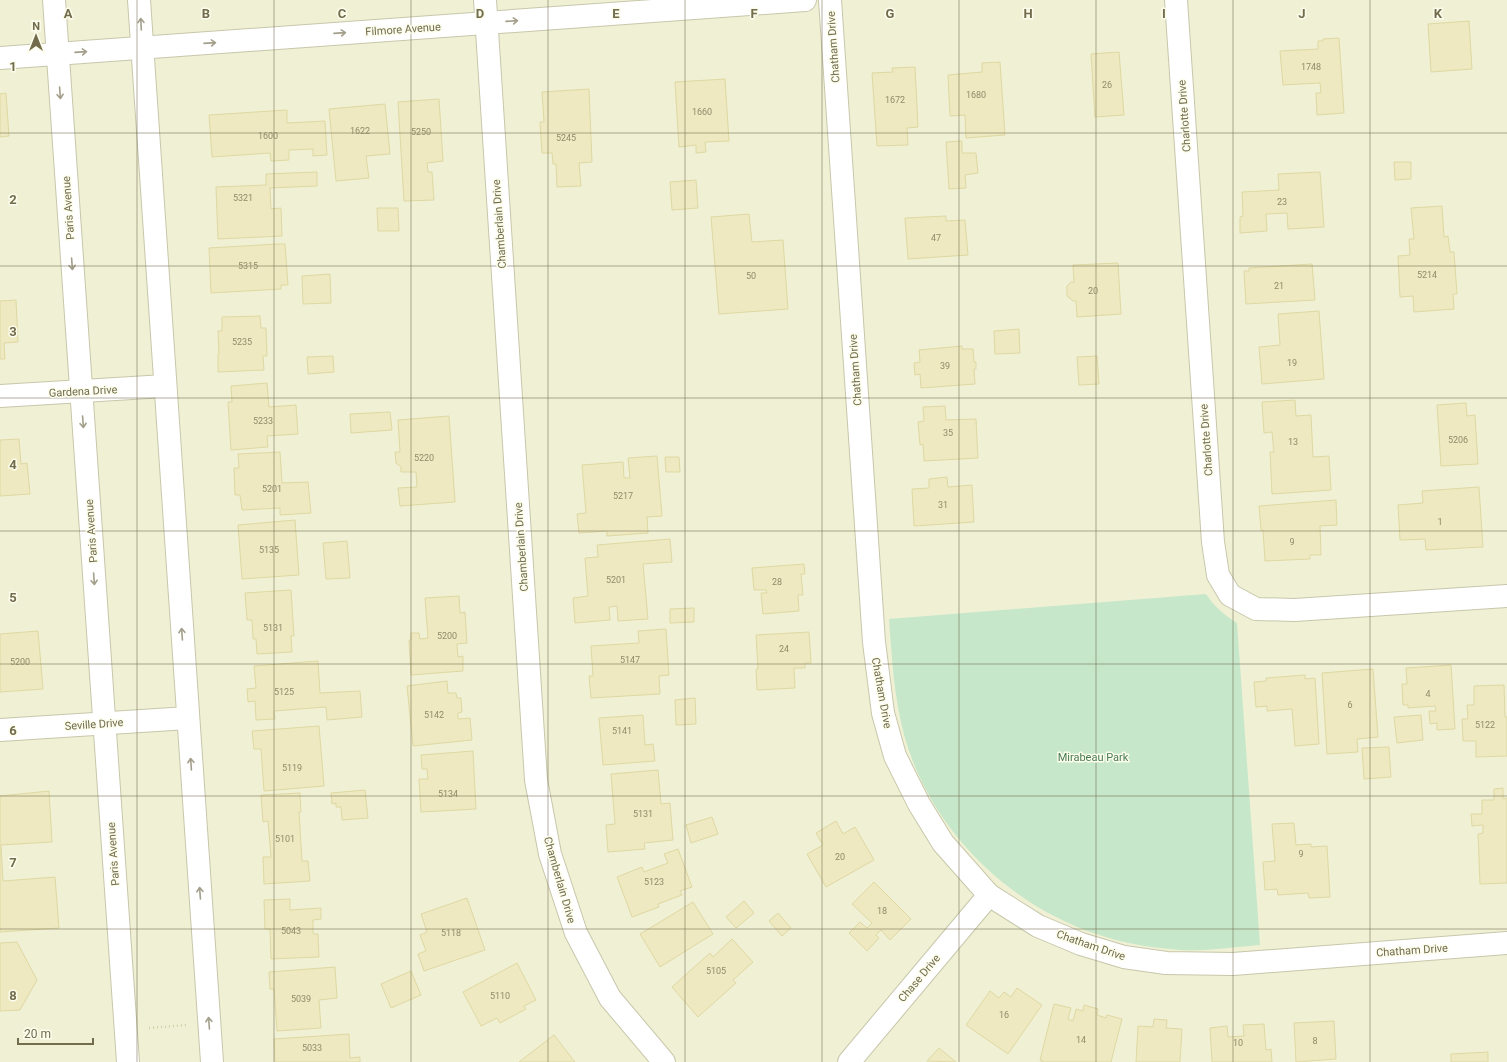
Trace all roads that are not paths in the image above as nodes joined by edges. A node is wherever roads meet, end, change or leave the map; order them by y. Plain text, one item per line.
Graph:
1 (54, 0) edge
2 (139, 0) edge
3 (485, 0) edge
4 (805, 0) edge
5 (830, 0) edge
6 (1176, 0) edge
7 (486, 23) junction
8 (142, 47) junction
9 (58, 54) junction
10 (0, 58) edge
11 (165, 386) junction
12 (81, 391) junction
13 (0, 396) edge
14 (1507, 596) edge
15 (188, 718) junction
16 (104, 724) junction
17 (0, 730) edge
18 (989, 894) junction
19 (1507, 943) edge
20 (128, 1062) edge
21 (208, 1062) edge
22 (664, 1062) edge
23 (849, 1062) edge

1 - 9 street, Paris Avenue
8 -> 2 street
3 - 7 street, Chamberlain Drive
7 -> 4 street, Filmore Avenue
5 - 18 street, Chatham Drive
6 - 14 street, Charlotte Drive
8 -> 7 street, Filmore Avenue
7 - 22 street, Chamberlain Drive
9 -> 8 street, Filmore Avenue
8 - 11 street
9 - 10 street, Filmore Avenue
9 -> 12 street, Paris Avenue
11 - 12 street, Gardena Drive
15 -> 11 street
12 - 13 street, Gardena Drive
12 -> 16 street, Paris Avenue
15 - 16 street, Seville Drive
21 -> 15 street
16 - 17 street, Seville Drive
16 - 20 street, Paris Avenue
18 - 19 street, Chatham Drive
18 - 23 street, Chase Drive

